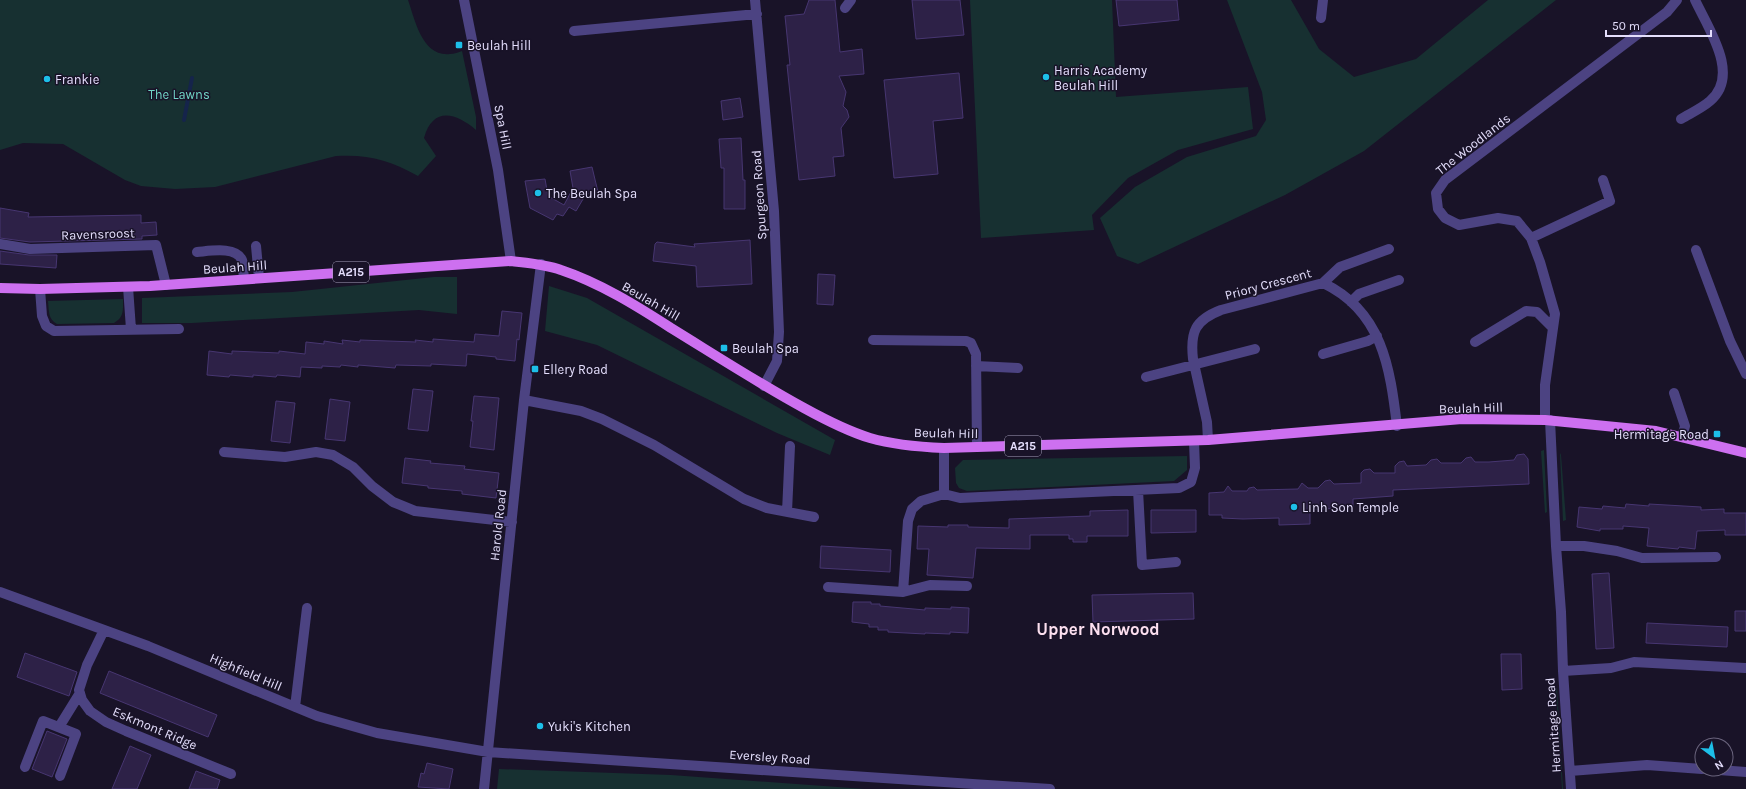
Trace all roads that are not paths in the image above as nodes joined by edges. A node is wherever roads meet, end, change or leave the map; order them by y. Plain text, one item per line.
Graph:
1 (464, 0) edge
2 (755, 0) edge
3 (852, 0) edge
4 (1323, 0) edge
5 (1677, 0) edge
6 (1695, 0) edge
7 (845, 8) dead end
8 (757, 14) junction
9 (1321, 18) dead end
10 (574, 31) dead end
11 (1681, 119) dead end
12 (1603, 180) dead end
13 (1531, 238) junction
14 (0, 244) edge
15 (256, 246) dead end
16 (1389, 249) dead end
17 (1696, 250) dead end
18 (197, 252) dead end
19 (511, 261) junction
20 (541, 264) junction
21 (259, 278) junction
22 (244, 279) junction
23 (1399, 280) dead end
24 (1323, 283) junction
25 (166, 285) junction
26 (128, 287) junction
27 (0, 288) edge
28 (40, 289) junction
29 (1351, 302) junction
30 (1553, 328) junction
31 (131, 329) junction
32 (179, 329) dead end
33 (1377, 336) junction
34 (873, 340) dead end
35 (1475, 342) dead end
36 (1255, 349) dead end
37 (1323, 354) dead end
38 (1194, 364) junction
39 (976, 366) junction
40 (1018, 368) dead end
41 (1746, 374) edge
42 (1146, 377) dead end
43 (764, 386) junction
44 (1674, 393) dead end
45 (524, 400) junction
46 (1548, 420) junction
47 (1397, 426) junction
48 (1682, 437) junction
49 (1208, 440) junction
50 (1194, 441) junction
51 (790, 446) dead end
52 (977, 447) junction
53 (944, 448) junction
54 (224, 452) dead end
55 (1746, 453) edge
56 (1138, 490) junction
57 (944, 494) junction
58 (787, 512) junction
59 (814, 517) dead end
60 (512, 522) junction
61 (1556, 546) junction
62 (1716, 556) dead end
63 (1176, 562) dead end
64 (967, 586) dead end
65 (828, 587) dead end
66 (0, 592) edge
67 (903, 592) junction
68 (307, 608) dead end
69 (104, 630) junction
70 (1745, 668) dead end
71 (1563, 671) junction
72 (80, 693) junction
73 (296, 707) junction
74 (59, 727) junction
75 (488, 752) junction
76 (25, 767) dead end
77 (1694, 768) edge
78 (1570, 771) junction
79 (1734, 771) edge
80 (1746, 772) edge
81 (231, 774) dead end
82 (60, 776) dead end
83 (484, 789) edge
84 (1050, 789) edge
85 (1571, 789) edge

1 - 19 street, Spa Hill
2 - 8 street, Spurgeon Road
3 - 7 street
4 - 9 street
5 - 13 street, The Woodlands
6 - 11 street
8 - 10 street
8 - 43 street, Spurgeon Road
12 - 13 street
13 - 30 street, The Woodlands
14 - 25 street, Ravensroost
15 - 21 street
16 - 24 street
17 - 41 street
18 - 22 street
19 - 20 main road, Beulah Hill / A215
19 - 21 main road, Beulah Hill / A215
20 - 43 main road, Beulah Hill / A215
20 - 45 street, Harold Road
21 - 22 main road, Beulah Hill / A215
22 - 25 main road, Beulah Hill / A215
23 - 29 street
24 - 29 street, Priory Crescent
24 - 38 street, Priory Crescent
25 - 26 main road, Beulah Hill / A215
26 - 28 main road, Beulah Hill / A215
26 - 31 street
27 - 28 main road, Beulah Hill / A215
28 - 31 street
29 - 33 street, Priory Crescent
30 - 35 street
30 - 46 street, The Woodlands
31 - 32 street
33 - 37 street
33 - 47 street, Priory Crescent
34 - 39 street
36 - 38 street
38 - 42 street
38 - 49 street, Priory Crescent
39 - 40 street
39 - 52 street
43 - 53 main road, Beulah Hill / A215
44 - 48 street
45 - 58 street
45 - 60 street, Harold Road
46 - 47 main road, Beulah Hill / A215
46 - 48 main road, Beulah Hill / A215
46 - 61 street, Hermitage Road
47 - 49 main road, Beulah Hill / A215
48 - 55 main road, Beulah Hill / A215
49 - 50 main road, Beulah Hill / A215
50 - 52 main road, Beulah Hill / A215
50 - 56 street
51 - 58 street
52 - 53 main road, Beulah Hill / A215
53 - 57 street
54 - 60 street
56 - 57 street
56 - 63 street
57 - 67 street
58 - 59 street
60 - 75 street, Harold Road
61 - 62 street
61 - 71 street, Hermitage Road
64 - 67 street
65 - 67 street
66 - 69 street, Highfield Hill
68 - 73 street
69 - 72 street
69 - 73 street, Highfield Hill
70 - 71 street
71 - 78 street, Hermitage Road
72 - 74 street
72 - 81 street, Eskmont Ridge
73 - 75 street, Highfield Hill
74 - 76 street
74 - 82 street
75 - 83 street, Harold Road
75 - 84 street, Eversley Road
77 - 78 street
78 - 85 street, Hermitage Road
79 - 80 street

